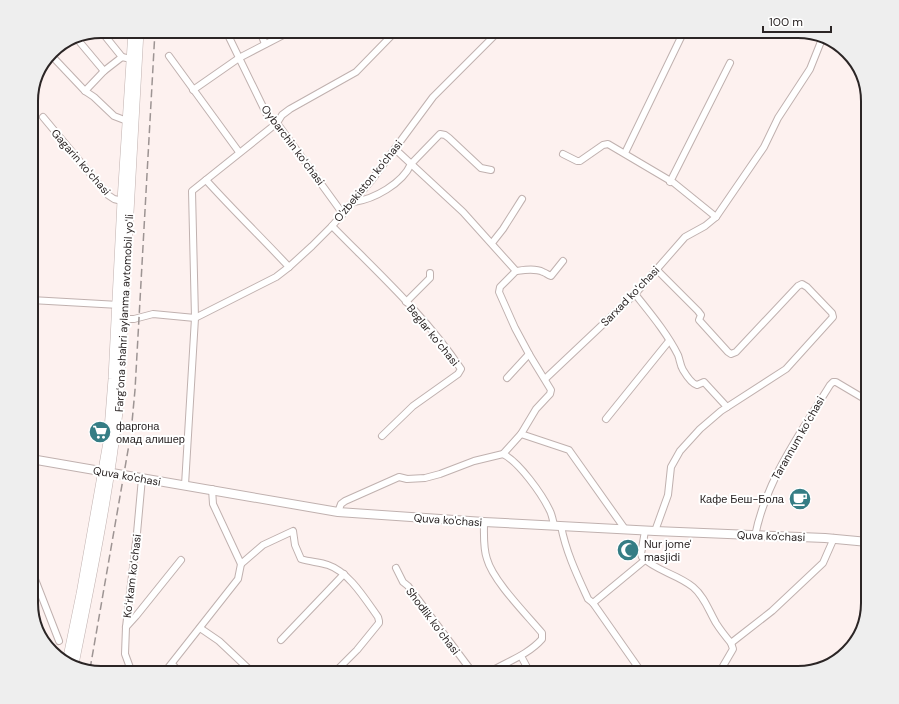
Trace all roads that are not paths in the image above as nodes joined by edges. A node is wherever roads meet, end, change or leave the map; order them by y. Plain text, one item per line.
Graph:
1 (107, 38) edge
2 (131, 38) edge
3 (139, 38) edge
4 (229, 38) edge
5 (263, 38) edge
6 (277, 38) edge
7 (389, 38) edge
8 (492, 38) edge
9 (681, 38) edge
10 (79, 42) edge
11 (821, 42) edge
12 (265, 44) junction
13 (168, 56) dead end
14 (127, 58) junction
15 (239, 58) junction
16 (55, 59) edge
17 (730, 62) dead end
18 (104, 72) junction
19 (193, 90) junction
20 (85, 91) junction
21 (42, 117) dead end
22 (127, 120) junction
23 (277, 123) junction
24 (394, 149) junction
25 (239, 152) junction
26 (625, 153) junction
27 (564, 154) dead end
28 (411, 164) junction
29 (490, 170) dead end
30 (206, 180) junction
31 (670, 182) junction
32 (522, 199) dead end
33 (122, 201) junction
34 (354, 202) junction
35 (343, 214) junction
36 (716, 217) junction
37 (332, 226) junction
38 (492, 243) junction
39 (563, 261) dead end
40 (289, 267) junction
41 (656, 269) junction
42 (516, 271) junction
43 (430, 273) dead end
44 (635, 294) junction
45 (38, 300) edge
46 (406, 302) junction
47 (121, 305) junction
48 (195, 318) junction
49 (124, 319) junction
50 (670, 341) junction
51 (529, 354) junction
52 (507, 378) dead end
53 (545, 379) junction
54 (861, 397) edge
55 (727, 408) junction
56 (606, 419) dead end
57 (522, 434) junction
58 (382, 436) dead end
59 (503, 454) junction
60 (38, 460) edge
61 (107, 472) junction
62 (142, 478) junction
63 (186, 485) junction
64 (212, 489) junction
65 (338, 512) junction
66 (484, 522) junction
67 (558, 526) junction
68 (625, 529) junction
69 (646, 531) junction
70 (655, 531) junction
71 (755, 536) junction
72 (834, 538) junction
73 (861, 541) edge
74 (181, 560) dead end
75 (645, 560) junction
76 (241, 564) junction
77 (396, 568) dead end
78 (344, 574) junction
79 (38, 587) edge
80 (593, 603) junction
81 (126, 627) junction
82 (200, 628) junction
83 (59, 640) dead end
84 (281, 640) dead end
85 (731, 643) junction
86 (521, 656) junction
87 (68, 657) edge
88 (75, 660) edge
89 (172, 664) edge
90 (129, 666) edge
91 (246, 666) edge
92 (341, 666) edge
93 (468, 666) edge
94 (500, 666) edge
95 (526, 666) edge
96 (637, 666) edge
97 (724, 666) edge

1 - 14 street
2 - 14 highway, Fargʻona shahri aylanma avtomobil yoʻli
3 - 47 highway, Fargʻona shahri aylanma avtomobil yoʻli
4 - 15 street, Oybarchin koʻchasi
5 - 12 street
6 - 12 street
7 - 23 street
8 - 24 street, O'zbekiston ko'chasi
9 - 26 street
10 - 18 street
11 - 36 street, Sarxad koʻchasi
12 - 15 street
13 - 19 street
14 - 18 street
14 - 22 highway, Fargʻona shahri aylanma avtomobil yoʻli
15 - 19 street
15 - 23 street, Oybarchin koʻchasi
16 - 20 street
17 - 31 street
18 - 20 street
19 - 25 street
20 - 22 street
21 - 33 street, Gagarin koʻchasi
22 - 33 highway, Fargʻona shahri aylanma avtomobil yoʻli
23 - 25 street
23 - 35 street, Oybarchin koʻchasi
24 - 28 street
24 - 34 street, O'zbekiston ko'chasi
25 - 30 street
26 - 27 street
26 - 31 street
28 - 29 street
28 - 34 street
28 - 38 street
30 - 40 street
30 - 48 street
31 - 36 street
32 - 38 street
33 - 47 highway, Fargʻona shahri aylanma avtomobil yoʻli
34 - 35 street, O'zbekiston ko'chasi
35 - 37 street, O'zbekiston ko'chasi
36 - 41 street, Sarxad koʻchasi
37 - 40 street, O'zbekiston ko'chasi
37 - 46 street, Beglar koʻchasi
38 - 42 street
39 - 42 street
40 - 48 street, O'zbekiston ko'chasi
41 - 44 street, Sarxad koʻchasi
41 - 55 street
42 - 51 street
43 - 46 street
44 - 50 street
44 - 53 street, Sarxad koʻchasi
45 - 47 street
46 - 58 street, Beglar koʻchasi
47 - 49 highway, Fargʻona shahri aylanma avtomobil yoʻli
47 - 61 highway, Fargʻona shahri aylanma avtomobil yoʻli
48 - 49 street
48 - 63 street
49 - 61 highway, Fargʻona shahri aylanma avtomobil yoʻli
50 - 55 street
50 - 56 street
51 - 52 street
51 - 53 street
53 - 57 street
54 - 71 street, Tarannum koʻchasi
55 - 70 street
57 - 59 street
57 - 68 street
59 - 65 street
59 - 67 street
60 - 61 main road, Quva ko'chasi
61 - 62 main road, Quva ko'chasi
61 - 87 highway, Fargʻona shahri aylanma avtomobil yoʻli
61 - 88 highway, Fargʻona shahri aylanma avtomobil yoʻli
62 - 63 main road, Quva ko'chasi
62 - 81 street, Koʻrkam koʻchasi
63 - 64 main road, Quva ko'chasi
64 - 65 main road, Quva ko'chasi
64 - 76 street
65 - 66 main road, Quva ko'chasi
66 - 67 main road, Quva ko'chasi
66 - 86 street
67 - 68 main road, Quva ko'chasi
67 - 80 street
68 - 69 main road, Quva ko'chasi
69 - 70 main road, Quva ko'chasi
69 - 75 street
70 - 71 main road, Quva ko'chasi
71 - 72 main road, Quva ko'chasi
72 - 73 main road, Quva ko'chasi
72 - 85 street
74 - 81 street
75 - 80 street
75 - 85 street
76 - 78 street
76 - 82 street
77 - 93 street, Shodlik koʻchasi
78 - 84 street
78 - 92 street
79 - 83 street
80 - 96 street
81 - 90 street, Koʻrkam koʻchasi
82 - 89 street
82 - 91 street
85 - 97 street
86 - 94 street
86 - 95 street

